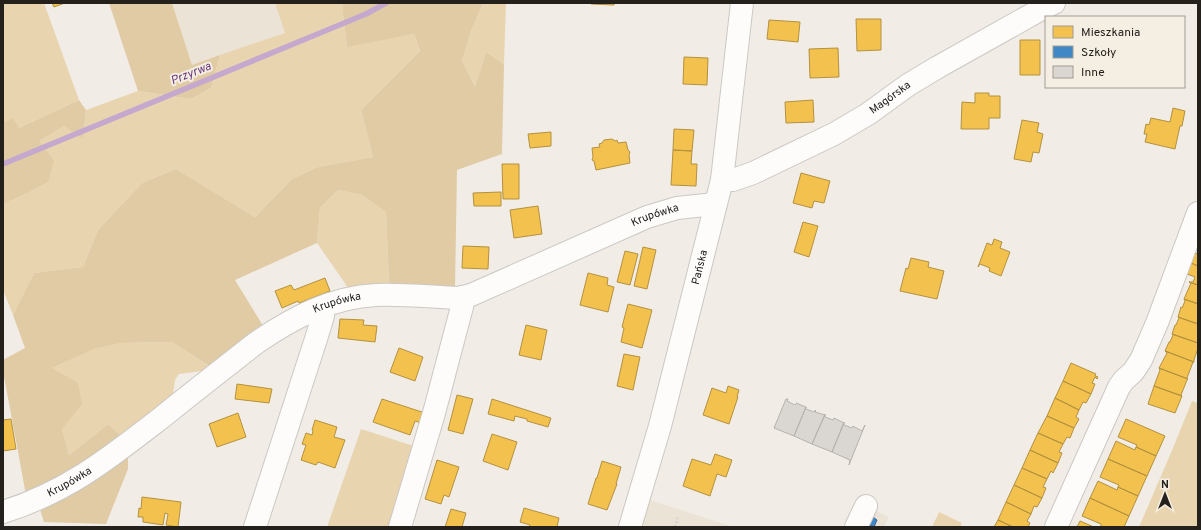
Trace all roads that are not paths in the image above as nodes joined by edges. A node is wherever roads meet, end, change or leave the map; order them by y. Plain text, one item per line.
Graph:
1 (742, 3) edge
2 (1054, 3) edge
3 (722, 180) junction
4 (715, 204) junction
5 (1198, 213) edge
6 (462, 297) junction
7 (320, 308) junction
8 (866, 506) dead end
9 (3, 512) edge
10 (255, 527) edge
11 (400, 527) edge
12 (630, 527) edge
13 (856, 527) edge
14 (1056, 527) edge

1 - 3 street, Pańska
2 - 3 street, Magórska
3 - 4 street, Pańska
4 - 6 street, Krupówka
4 - 12 street, Pańska
5 - 14 street
6 - 7 street, Krupówka
6 - 11 street
7 - 9 street, Krupówka
7 - 10 street
8 - 13 street

